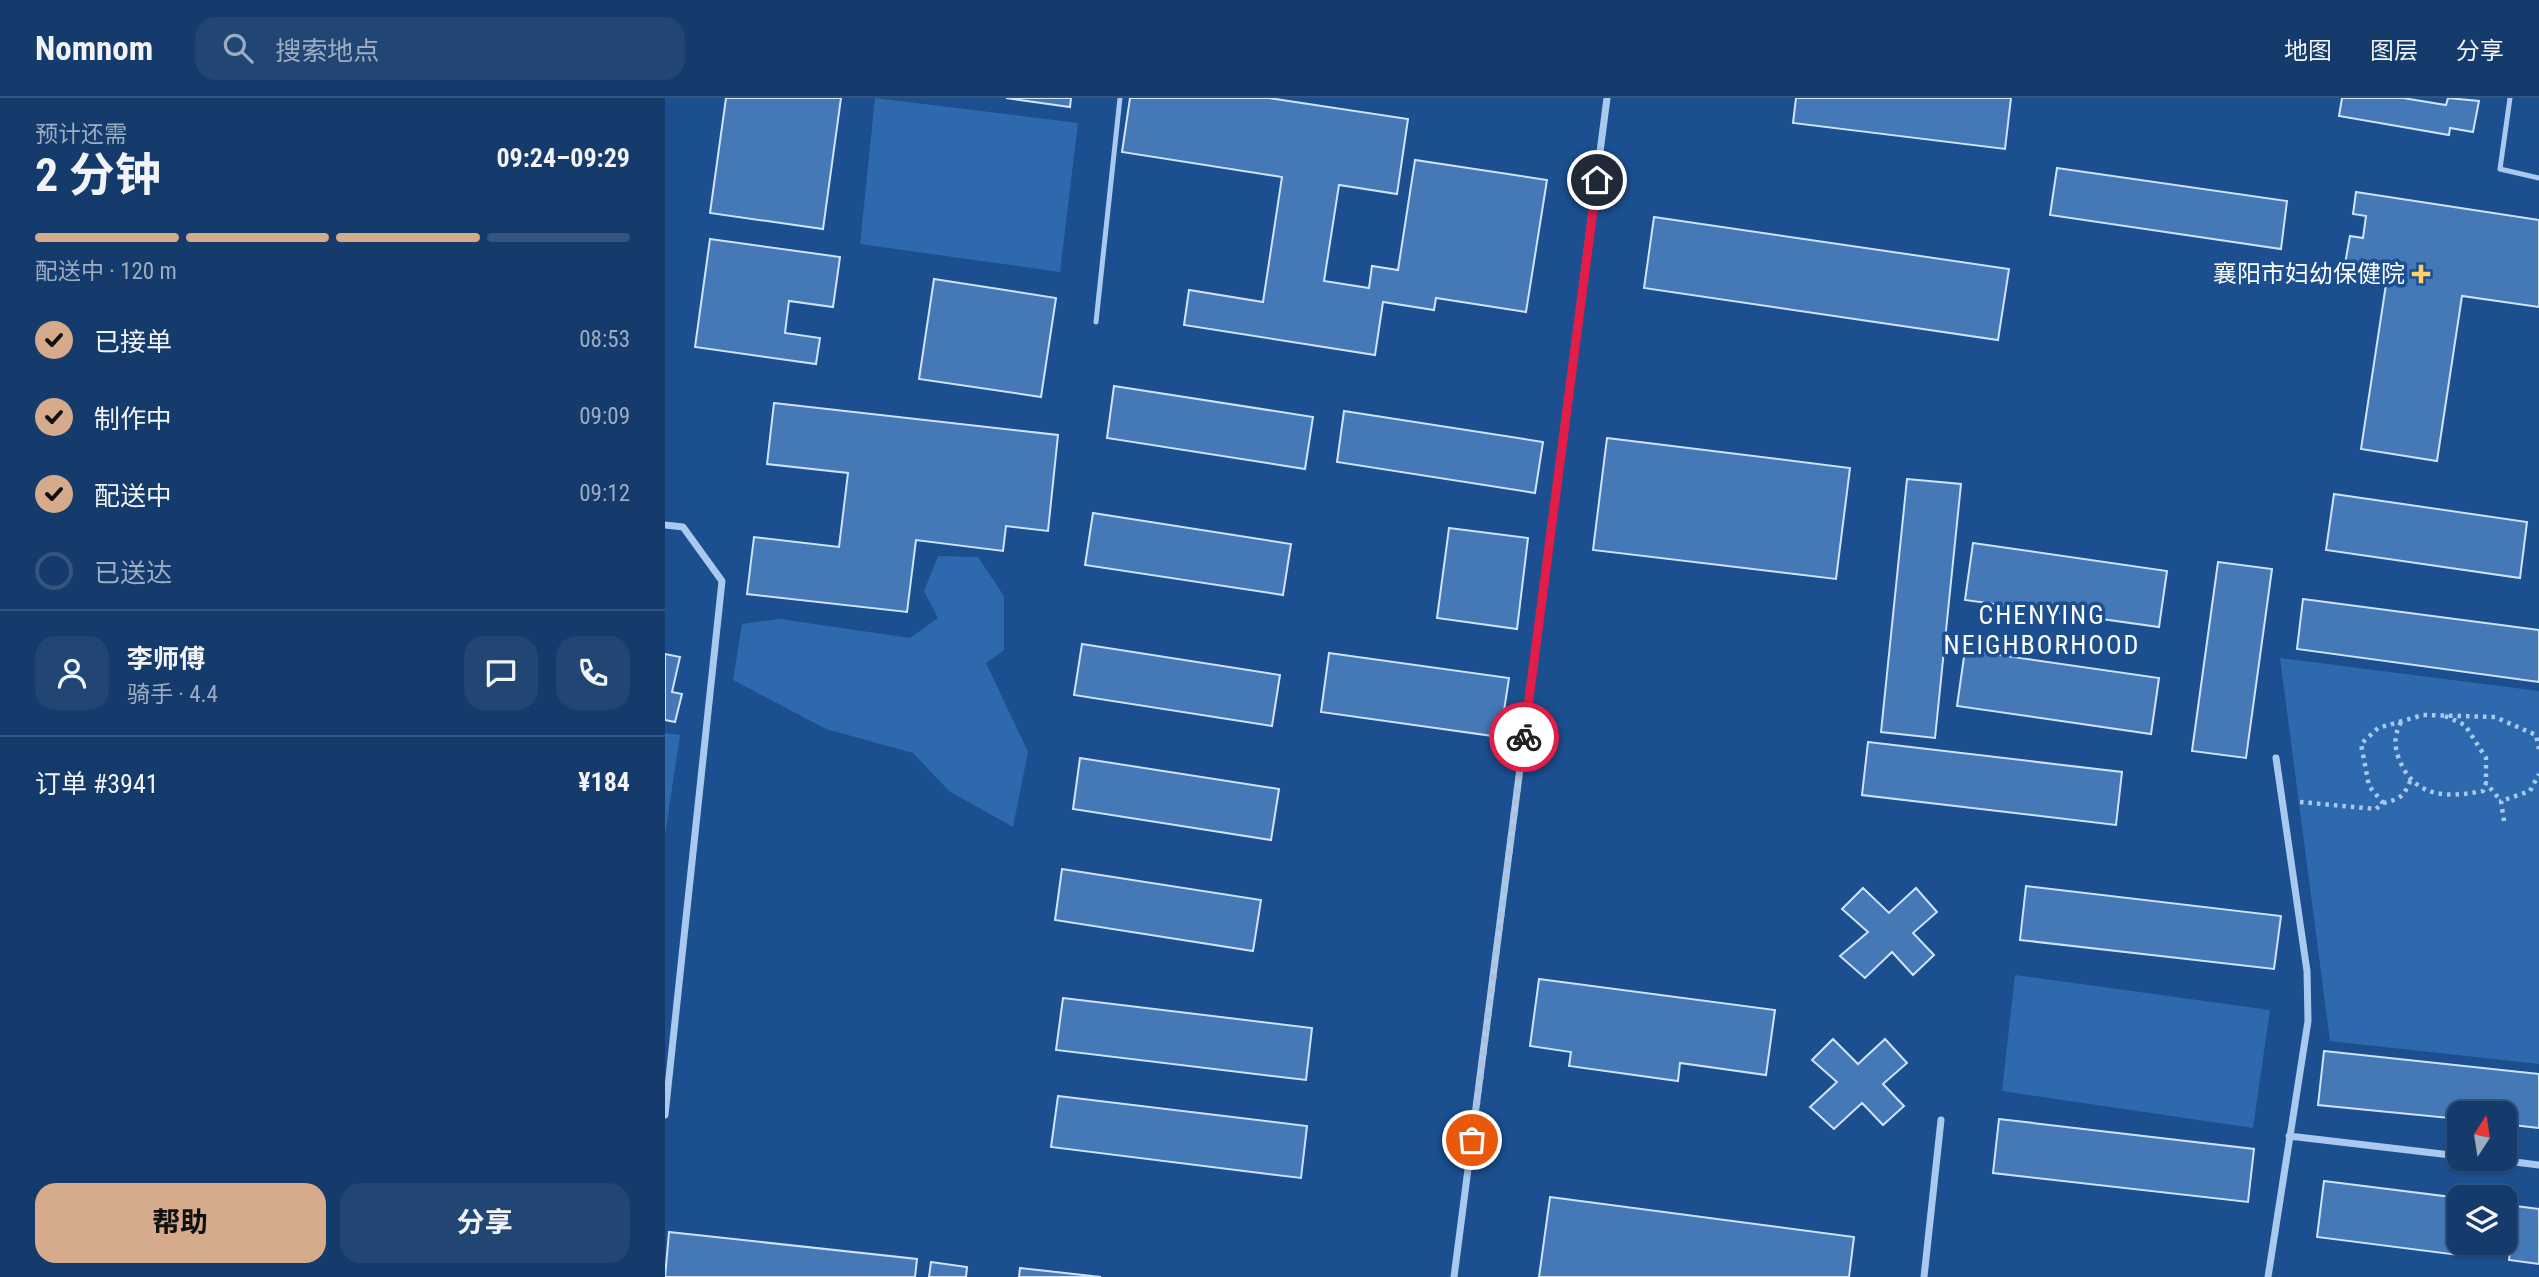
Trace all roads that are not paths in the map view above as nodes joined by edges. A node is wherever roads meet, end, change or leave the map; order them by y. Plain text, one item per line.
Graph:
1 (1120, 98) edge
2 (1607, 98) edge
3 (2509, 98) edge
4 (2539, 178) edge
5 (1096, 322) dead end
6 (665, 525) edge
7 (2276, 758) dead end
8 (665, 1115) edge
9 (1941, 1120) dead end
10 (2289, 1136) junction
11 (2447, 1155) edge
12 (2517, 1162) edge
13 (2539, 1165) edge
14 (1454, 1277) edge
15 (1924, 1277) edge
16 (2268, 1277) edge

1 - 5 lane
2 - 14 street
3 - 4 lane
6 - 8 street
7 - 10 street
9 - 15 street
10 - 11 street
10 - 16 street
12 - 13 street

